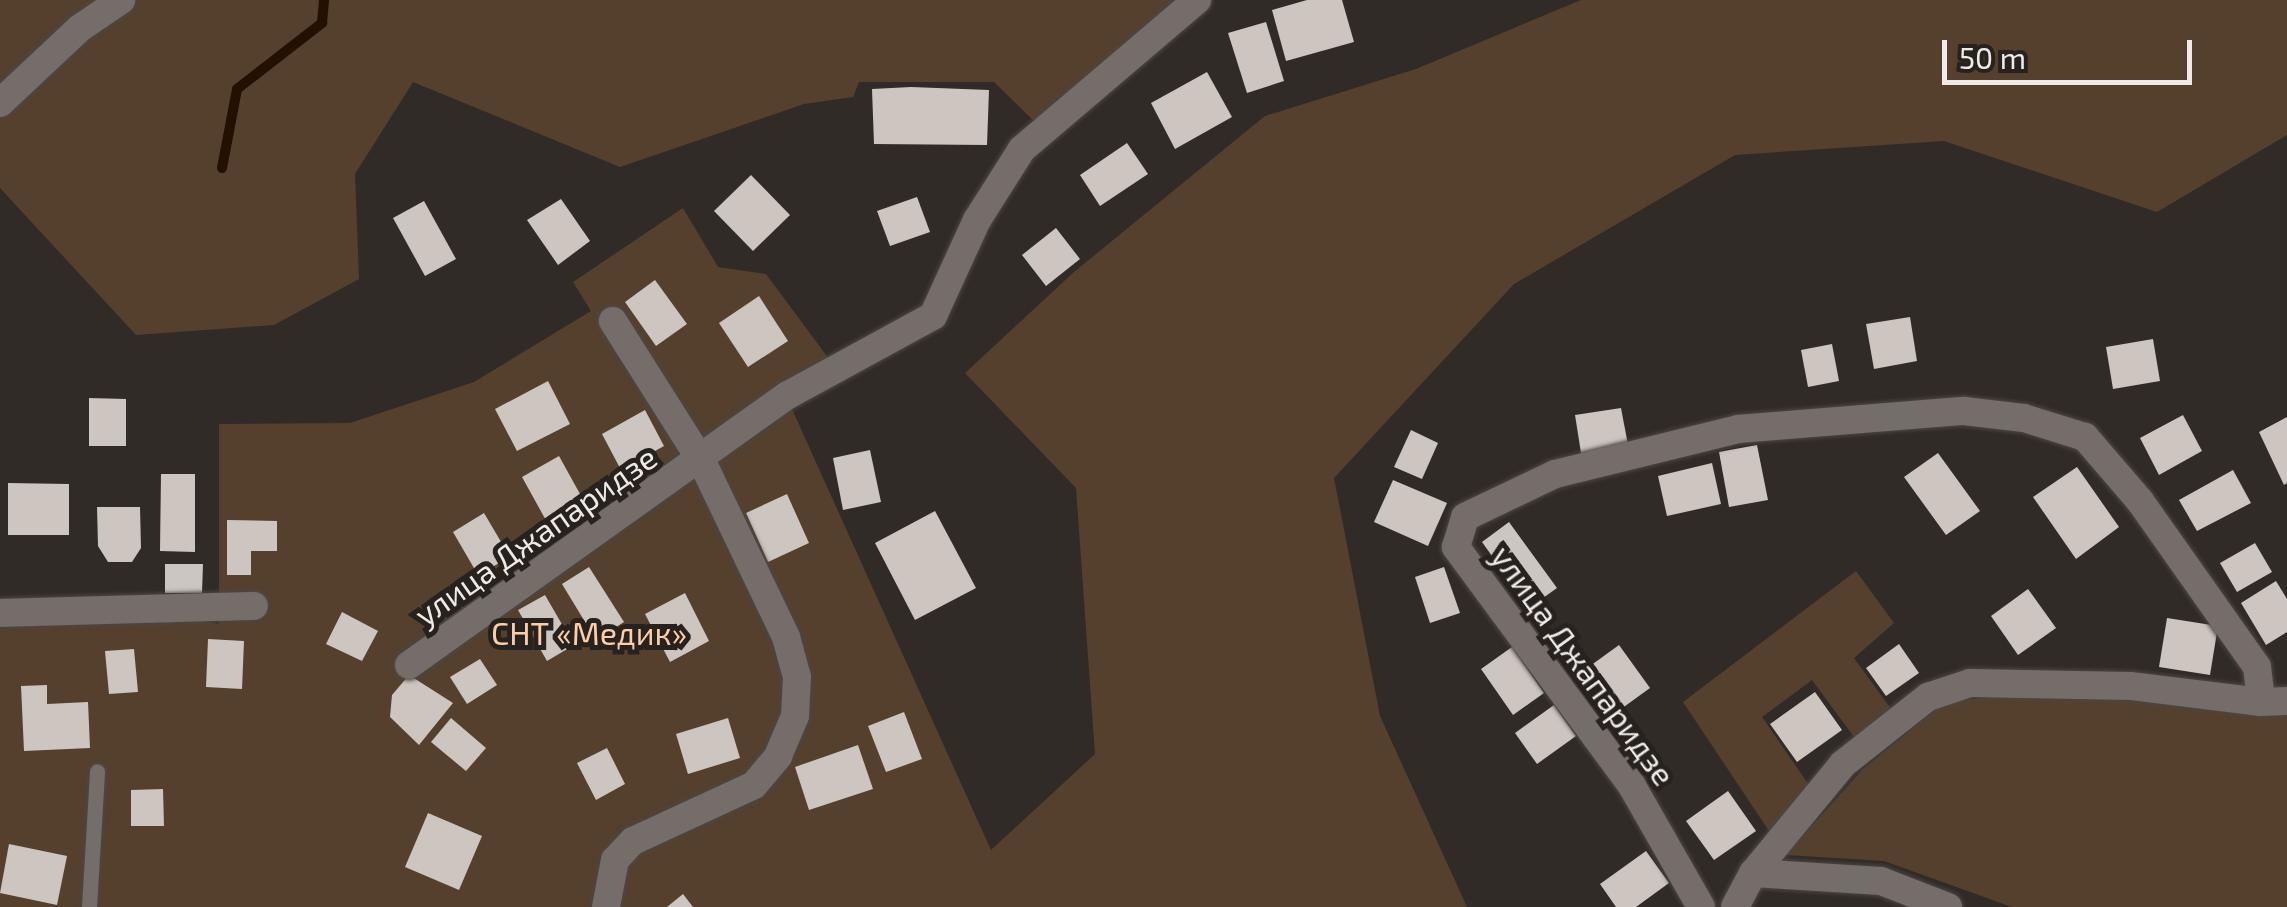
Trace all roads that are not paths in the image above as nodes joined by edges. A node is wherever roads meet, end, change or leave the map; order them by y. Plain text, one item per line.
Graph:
1 (122, 0) edge
2 (1198, 0) edge
3 (0, 103) edge
4 (613, 320) dead end
5 (702, 462) junction
6 (254, 606) dead end
7 (0, 613) edge
8 (409, 664) dead end
9 (2274, 702) edge
10 (97, 771) dead end
11 (1753, 873) junction
12 (88, 907) edge
13 (606, 907) edge
14 (1701, 907) edge
15 (1735, 907) edge
16 (1948, 907) edge

1 - 3 street
2 - 5 street, улица Джапаридзе
4 - 5 street, улица Джапаридзе
5 - 8 street, улица Джапаридзе
5 - 13 street, улица Джапаридзе
6 - 7 street
9 - 11 street, улица Джапаридзе
9 - 14 street, улица Джапаридзе
10 - 12 lane
11 - 15 street, улица Джапаридзе
11 - 16 street

